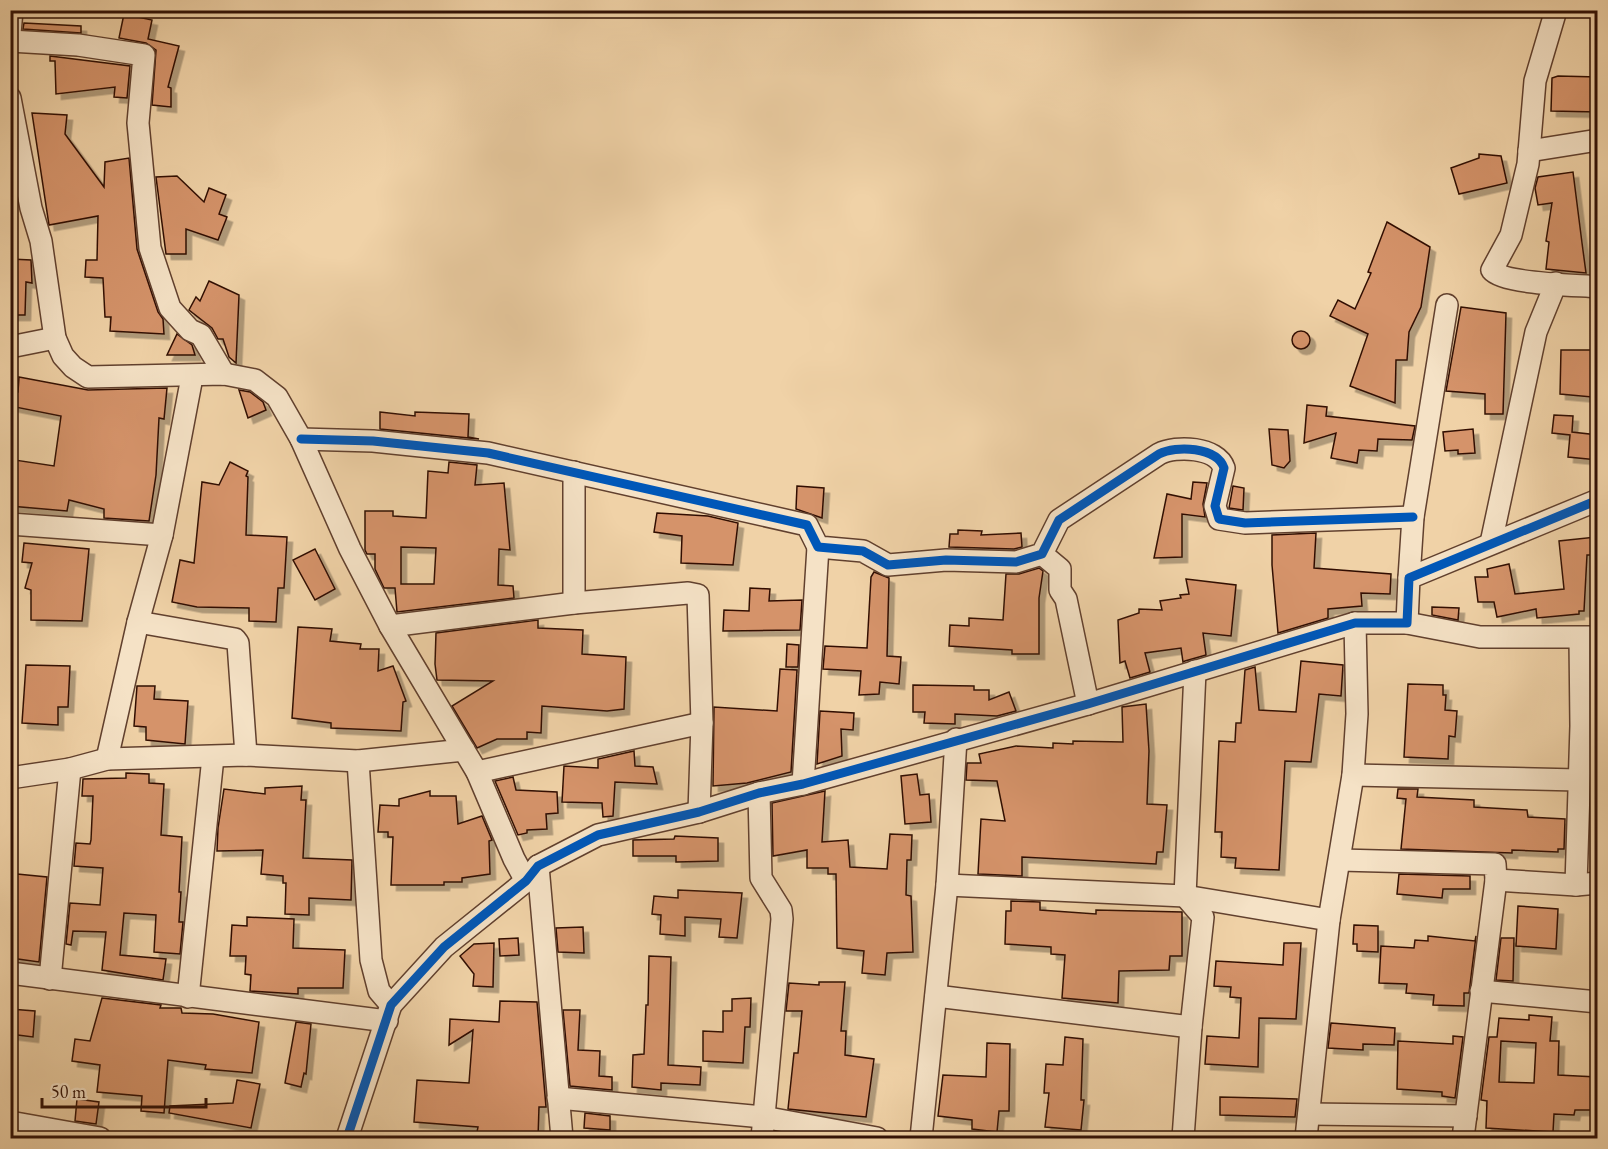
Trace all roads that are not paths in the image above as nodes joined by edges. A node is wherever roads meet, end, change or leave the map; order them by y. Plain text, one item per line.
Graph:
1 (12, 10) edge
2 (1556, 10) edge
3 (10, 34) edge
4 (10, 41) edge
5 (10, 98) edge
6 (1598, 140) edge
7 (1529, 151) junction
8 (1556, 283) junction
9 (1598, 287) edge
10 (1447, 305) dead end
11 (55, 338) junction
12 (10, 347) edge
13 (224, 374) junction
14 (192, 377) junction
15 (301, 439) junction
16 (574, 472) junction
17 (1598, 500) edge
18 (1413, 517) junction
19 (10, 524) edge
20 (162, 536) junction
21 (1491, 543) junction
22 (818, 547) junction
23 (1042, 554) junction
24 (1409, 578) junction
25 (574, 603) junction
26 (138, 622) junction
27 (1407, 622) junction
28 (1355, 623) junction
29 (390, 626) junction
30 (1589, 638) edge
31 (1195, 671) junction
32 (1088, 704) junction
33 (702, 723) junction
34 (1589, 726) edge
35 (956, 739) junction
36 (464, 750) junction
37 (246, 755) junction
38 (213, 757) junction
39 (107, 759) junction
40 (358, 761) junction
41 (70, 769) junction
42 (477, 772) junction
43 (1353, 775) junction
44 (10, 778) edge
45 (1578, 780) junction
46 (803, 784) junction
47 (759, 792) junction
48 (699, 812) junction
49 (1340, 860) junction
50 (532, 873) junction
51 (1496, 880) junction
52 (1598, 883) edge
53 (947, 885) junction
54 (1576, 885) junction
55 (1185, 896) junction
56 (1329, 920) junction
57 (10, 973) edge
58 (50, 979) junction
59 (1480, 992) junction
60 (936, 996) junction
61 (188, 997) junction
62 (1598, 1002) edge
63 (389, 1013) junction
64 (1191, 1027) junction
65 (558, 1098) junction
66 (1309, 1114) junction
67 (1466, 1116) junction
68 (10, 1122) edge
69 (762, 1128) edge
70 (100, 1138) edge
71 (347, 1138) edge
72 (562, 1138) edge
73 (877, 1138) edge
74 (921, 1138) edge
75 (1183, 1138) edge
76 (1306, 1138) edge
77 (1463, 1138) edge

1 - 3 street
2 - 7 street
4 - 13 street
5 - 11 street
6 - 7 street
7 - 8 street
8 - 9 street
8 - 21 street
10 - 18 street
11 - 12 street
11 - 14 street
13 - 14 street
13 - 15 street
14 - 20 street
15 - 16 street
15 - 29 street
16 - 22 street
16 - 25 street
17 - 21 street
18 - 23 street
18 - 24 street
19 - 20 street
20 - 26 street
21 - 24 street
22 - 23 street
22 - 46 street
23 - 32 street
24 - 27 street
25 - 29 street
25 - 33 street
26 - 37 street
26 - 39 street
27 - 28 street
27 - 30 street
28 - 31 street
28 - 43 street
29 - 36 street
30 - 34 street
31 - 32 street
31 - 55 street
32 - 35 street
33 - 42 street
33 - 48 street
34 - 45 street
35 - 46 street
35 - 53 street
36 - 40 street
36 - 42 street
37 - 38 street
37 - 40 street
38 - 39 street
38 - 61 street
39 - 41 street
40 - 63 street
41 - 44 street
41 - 58 street
42 - 50 street
43 - 45 street
43 - 49 street
45 - 54 street
46 - 47 street
47 - 48 street
47 - 69 street
48 - 50 street
49 - 51 street
49 - 56 street
50 - 63 street
50 - 65 street
51 - 54 street
51 - 59 street
52 - 54 street
53 - 55 street
53 - 60 street
55 - 56 street
55 - 64 street
56 - 66 street
57 - 58 street
58 - 61 street
59 - 62 street
59 - 67 street
60 - 64 street
60 - 74 street
61 - 63 street
63 - 71 street
64 - 75 street
65 - 69 street
65 - 72 street
66 - 67 street
66 - 76 street
67 - 77 street
68 - 70 street
69 - 73 street

